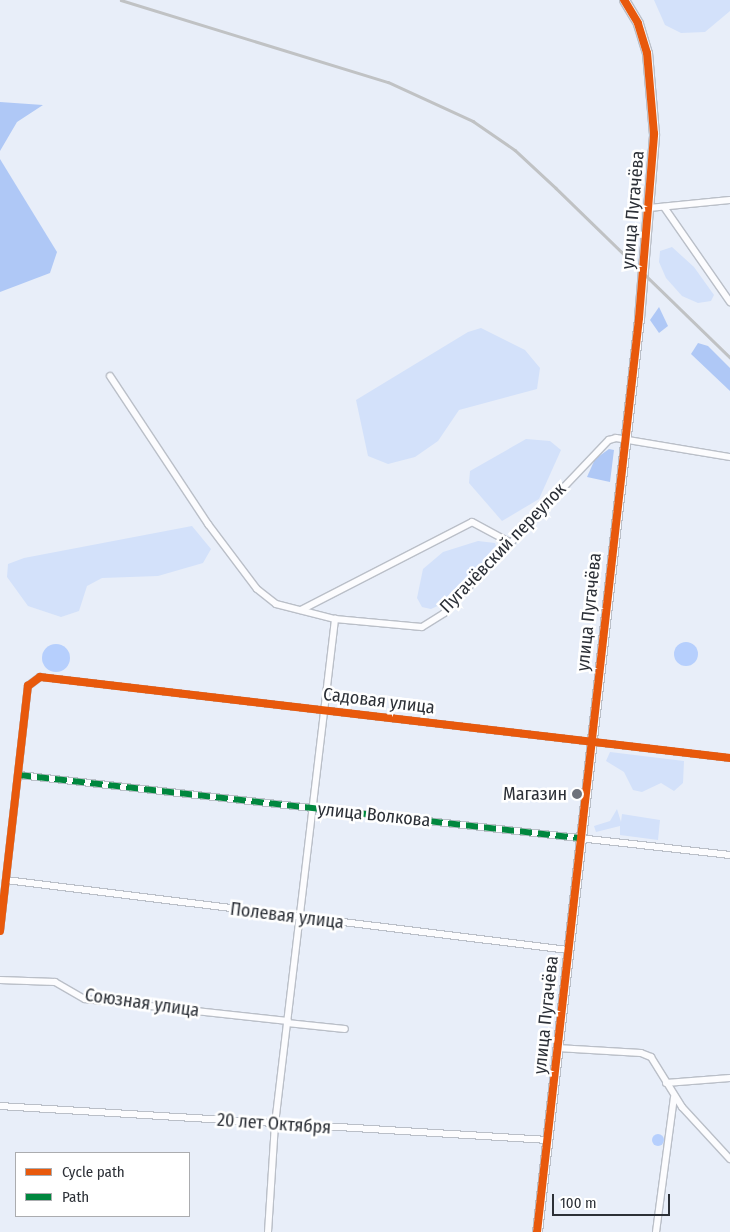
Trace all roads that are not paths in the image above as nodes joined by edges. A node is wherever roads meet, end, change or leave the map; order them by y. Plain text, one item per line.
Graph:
1 (624, 0) edge
2 (730, 200) edge
3 (664, 207) junction
4 (649, 208) junction
5 (730, 302) edge
6 (110, 376) dead end
7 (624, 439) junction
8 (730, 457) edge
9 (511, 543) junction
10 (301, 610) junction
11 (335, 619) junction
12 (323, 708) junction
13 (589, 743) junction
14 (730, 758) edge
15 (19, 775) junction
16 (314, 809) junction
17 (578, 838) junction
18 (730, 855) edge
19 (6, 880) junction
20 (301, 917) junction
21 (0, 931) edge
22 (568, 950) junction
23 (0, 980) edge
24 (288, 1022) junction
25 (345, 1028) dead end
26 (557, 1048) junction
27 (730, 1078) edge
28 (666, 1083) junction
29 (674, 1095) junction
30 (0, 1106) edge
31 (275, 1124) junction
32 (548, 1140) junction
33 (730, 1159) edge
34 (268, 1232) edge
35 (537, 1232) edge
36 (656, 1232) edge

1 - 4 street, улица Пугачёва
2 - 3 street
3 - 4 street
3 - 5 street
4 - 7 street, улица Пугачёва
6 - 10 street, Пугачёвский переулок
7 - 8 street, Пугачёвский переулок
7 - 9 street, Пугачёвский переулок
7 - 13 street, улица Пугачёва
9 - 10 street
9 - 11 street, Пугачёвский переулок
10 - 11 street, Пугачёвский переулок
11 - 12 street
12 - 13 street, Садовая улица
12 - 15 street, Садовая улица
12 - 16 street
13 - 14 street, Садовая улица
13 - 17 street, улица Пугачёва
15 - 16 street, улица Волкова
15 - 19 street
16 - 17 street, улица Волкова
16 - 20 street
17 - 18 street, улица Волкова
17 - 22 street, улица Пугачёва
19 - 20 street, Полевая улица
19 - 21 street
20 - 22 street, Полевая улица
20 - 24 street
22 - 26 street, улица Пугачёва
23 - 24 street, Союзная улица
24 - 25 street, Союзная улица
24 - 31 street
26 - 28 street
26 - 32 street, улица Пугачёва
27 - 28 street
28 - 29 street
29 - 33 street
29 - 36 street
30 - 31 street, 20 лет Октября
31 - 32 street, 20 лет Октября
31 - 34 street
32 - 35 street, улица Пугачёва

